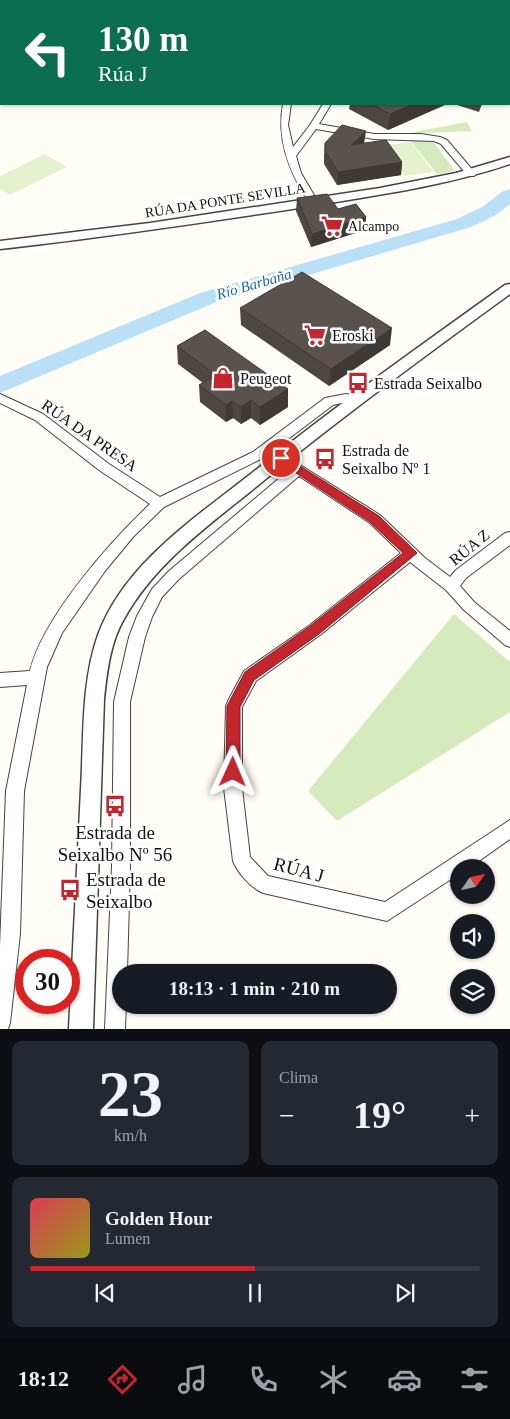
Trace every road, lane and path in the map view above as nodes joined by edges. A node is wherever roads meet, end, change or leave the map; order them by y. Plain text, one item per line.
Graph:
1 (288, 105) edge
2 (326, 105) edge
3 (314, 126) junction
4 (291, 156) junction
5 (510, 160) edge
6 (471, 174) junction
7 (313, 202) junction
8 (0, 245) edge
9 (510, 288) edge
10 (356, 400) junction
11 (5, 401) edge
12 (281, 458) junction
13 (298, 470) junction
14 (159, 503) junction
15 (510, 537) edge
16 (411, 553) junction
17 (451, 586) junction
18 (510, 640) edge
19 (36, 678) junction
20 (0, 680) edge
21 (510, 829) edge
22 (0, 1023) edge
23 (81, 1029) edge
24 (115, 1029) edge

1 - 4 street
2 - 3 street
3 - 4 street
3 - 6 street
4 - 7 street
5 - 6 street, RÚA DA PONTE SEVILLA
6 - 7 street, RÚA DA PONTE SEVILLA
7 - 8 street, RÚA DA PONTE SEVILLA
9 - 10 street
10 - 12 street
10 - 14 street
11 - 14 street, RÚA DA PRESA
12 - 13 street
12 - 23 street
13 - 16 street
13 - 24 street
14 - 19 street
15 - 17 street, RÚA Z
16 - 17 street
16 - 21 street, RÚA J
17 - 18 street
19 - 20 street
19 - 22 street

